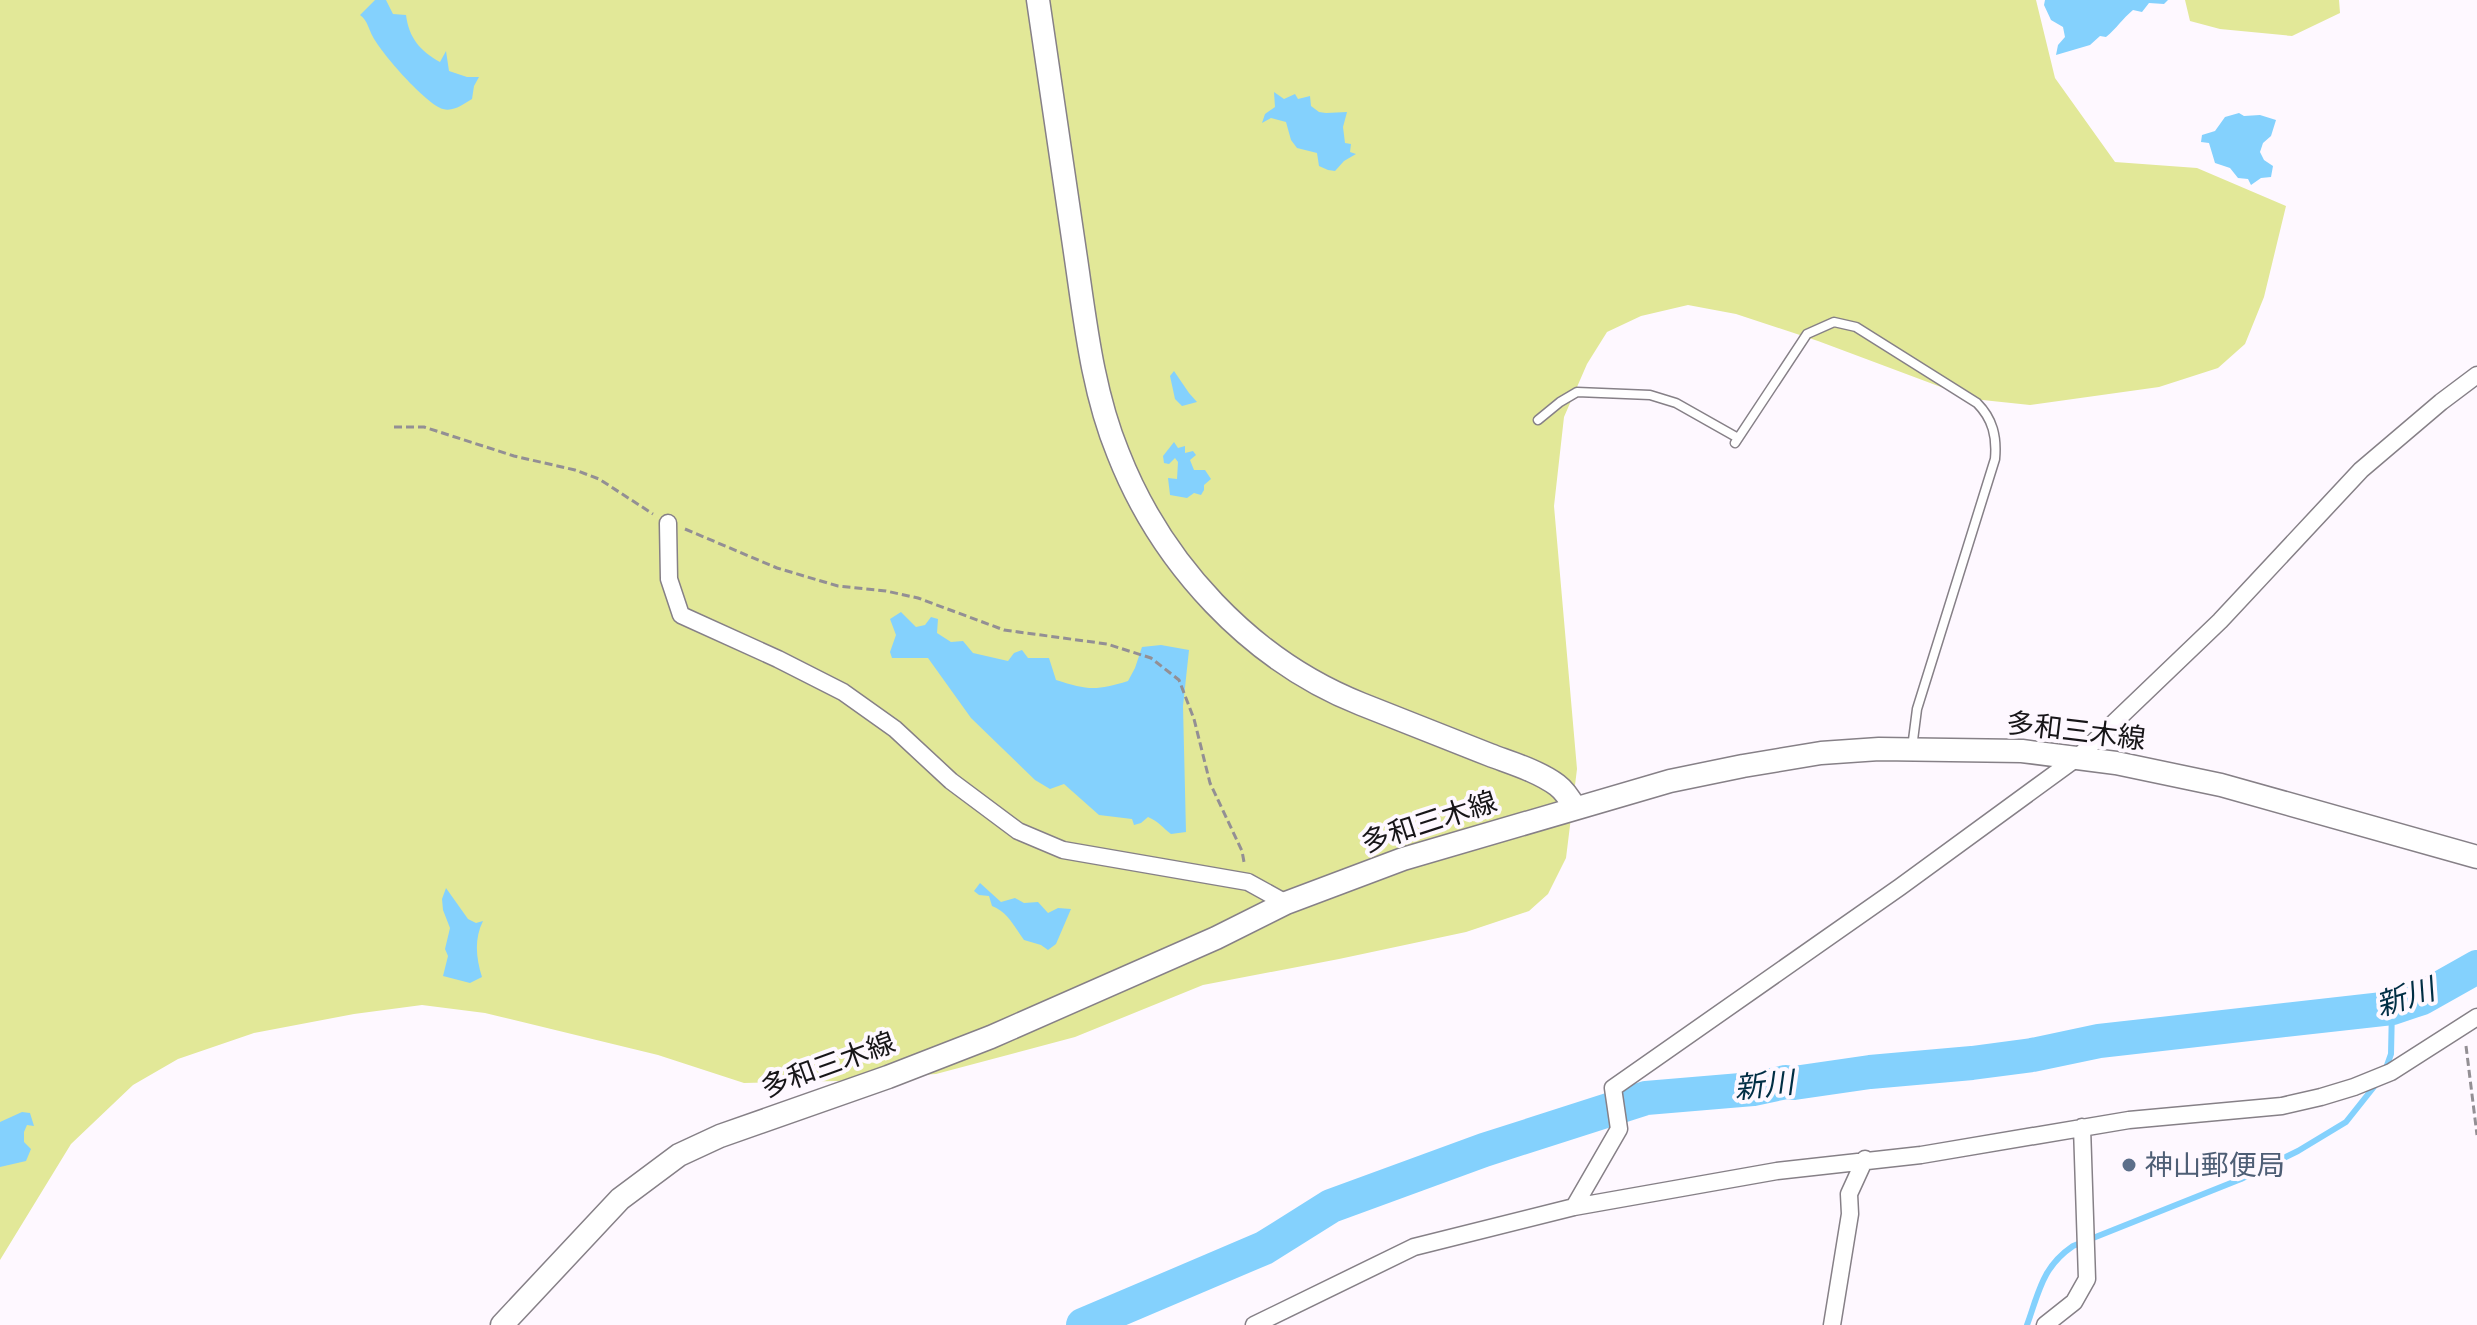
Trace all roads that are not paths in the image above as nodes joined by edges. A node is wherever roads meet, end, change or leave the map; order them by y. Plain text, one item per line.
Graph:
1 (1038, 0) edge
2 (2477, 375) edge
3 (1538, 420) dead end
4 (668, 523) road end
5 (1911, 749) junction
6 (2078, 757) junction
7 (1575, 808) junction
8 (2477, 857) edge
9 (1286, 903) junction
10 (2470, 1022) edge
11 (2082, 1127) junction
12 (1865, 1159) junction
13 (1574, 1207) junction
14 (502, 1325) edge
15 (1254, 1325) edge
16 (1832, 1325) edge
17 (2045, 1325) edge

1 - 7 main road
2 - 6 street
3 - 5 lane
4 - 9 street
5 - 6 main road, 多和三木線
5 - 7 main road, 多和三木線
6 - 8 main road, 多和三木線
6 - 13 street
7 - 9 main road, 多和三木線
9 - 14 main road, 多和三木線
10 - 11 street
11 - 12 street
11 - 17 street
12 - 13 street
12 - 16 street
13 - 15 street

